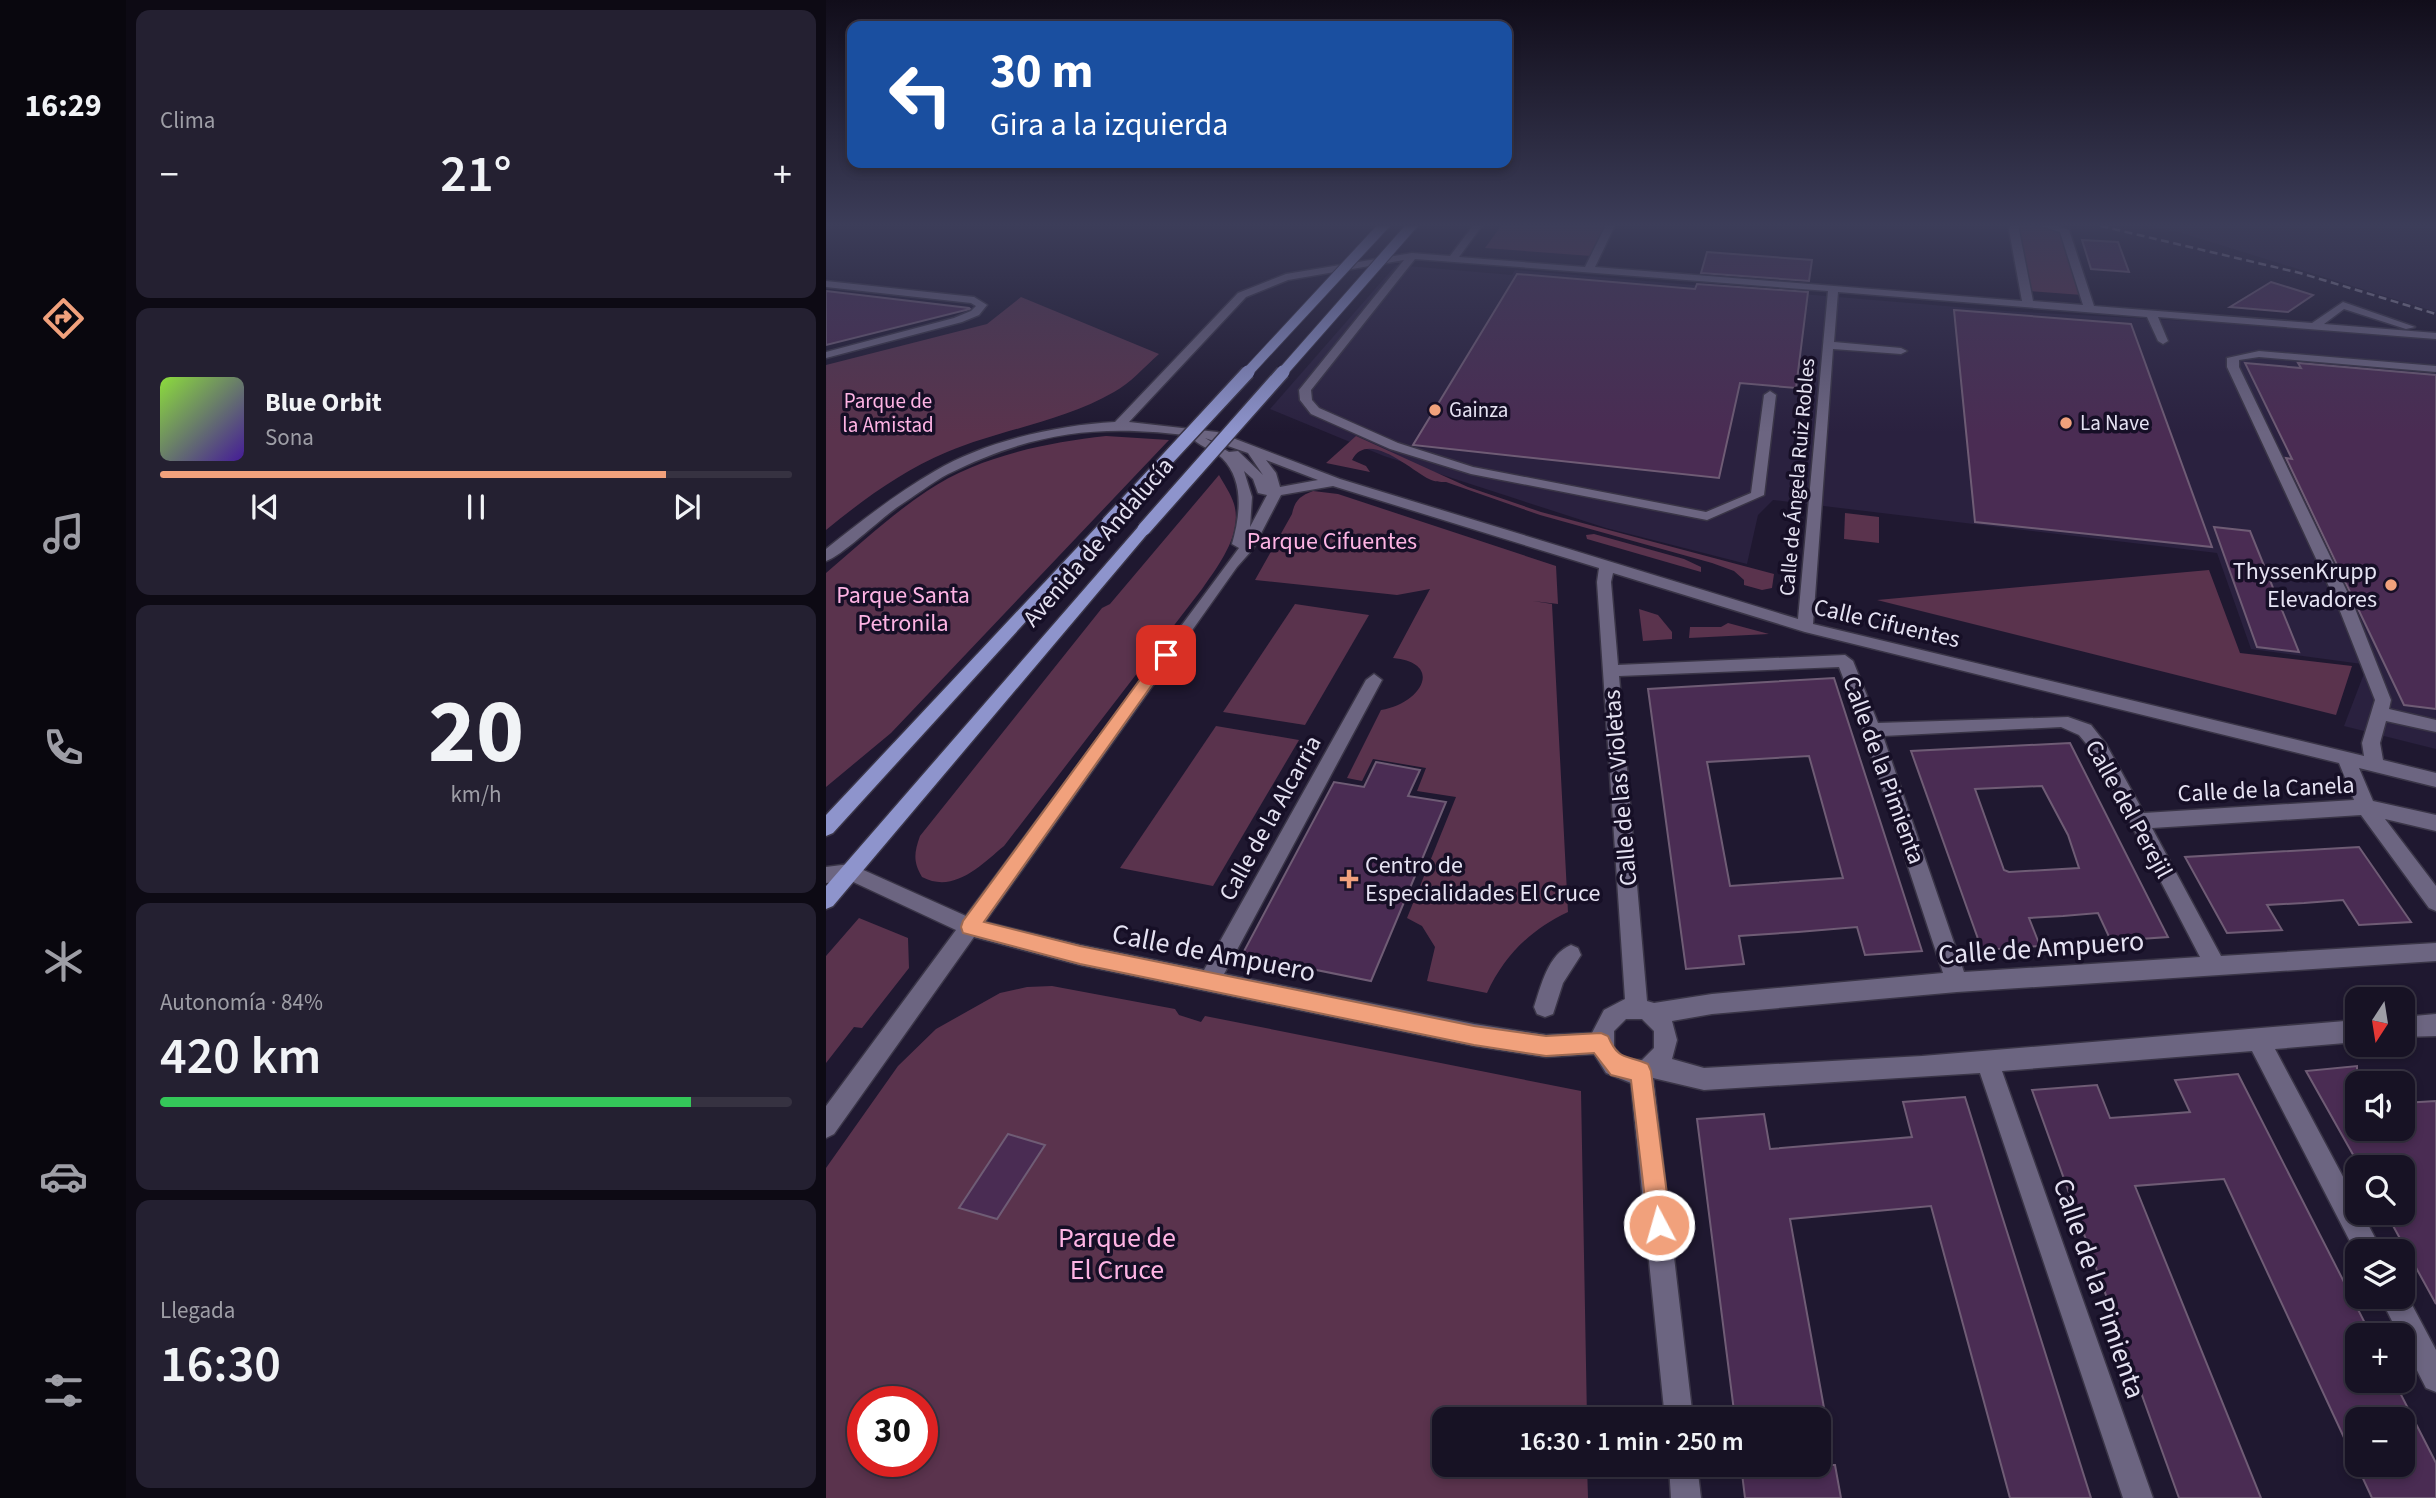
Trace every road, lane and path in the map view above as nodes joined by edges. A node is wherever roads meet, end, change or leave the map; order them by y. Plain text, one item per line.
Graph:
1 (908, 293) edge
2 (1247, 293) edge
3 (1321, 293) edge
4 (1352, 293) edge
5 (1383, 293) edge
6 (1833, 293) edge
7 (1897, 293) edge
8 (2026, 293) edge
9 (2085, 293) edge
10 (2028, 303) junction
11 (2089, 308) junction
12 (2151, 313) junction
13 (2315, 326) junction
14 (2436, 335) edge
15 (2163, 341) dead end
16 (1828, 345) junction
17 (1901, 351) dead end
18 (826, 355) edge
19 (2436, 369) edge
20 (1770, 395) dead end
21 (1119, 425) junction
22 (1163, 428) junction
23 (1206, 442) junction
24 (1254, 452) junction
25 (1293, 467) junction
26 (1264, 475) junction
27 (1335, 482) junction
28 (1275, 493) junction
29 (1246, 494) junction
30 (826, 556) edge
31 (1232, 564) junction
32 (1607, 566) junction
33 (1805, 627) junction
34 (1610, 671) junction
35 (1374, 680) dead end
36 (2378, 713) junction
37 (2436, 726) edge
38 (1872, 730) junction
39 (2346, 759) junction
40 (2375, 766) junction
41 (2436, 780) edge
42 (2366, 807) junction
43 (2138, 821) junction
44 (2436, 823) edge
45 (826, 828) edge
46 (850, 872) junction
47 (826, 875) edge
48 (826, 900) edge
49 (2436, 902) edge
50 (970, 927) junction
51 (2436, 952) edge
52 (1571, 955) dead end
53 (2215, 965) junction
54 (1209, 981) junction
55 (1957, 982) junction
56 (1545, 1007) dead end
57 (1644, 1011) junction
58 (2436, 1025) edge
59 (2415, 1026) edge
60 (2345, 1032) edge
61 (2258, 1040) junction
62 (1601, 1043) junction
63 (1987, 1060) junction
64 (1648, 1068) junction
65 (826, 1126) edge
66 (2363, 1239) edge
67 (2399, 1309) edge
68 (2436, 1378) edge
69 (1678, 1407) edge
70 (1684, 1477) edge
71 (1686, 1498) edge
72 (2138, 1498) edge

1 - 18 street
2 - 21 street
3 - 45 main road, Avenida de Andalucía, bridge
4 - 46 main road, Avenida de Andalucía, bridge
5 - 20 street
6 - 16 street, Calle de Ángela Ruiz Robles
7 - 10 street
8 - 10 street
9 - 11 street
10 - 11 street
11 - 12 street
12 - 13 street
12 - 15 street
13 - 14 street
13 - 14 street
16 - 17 street
16 - 33 street, Calle de Ángela Ruiz Robles
19 - 36 street
21 - 22 street
21 - 30 street
22 - 23 street
22 - 24 street, Calle Cifuentes
23 - 26 street
23 - 29 street
24 - 25 street, Calle Cifuentes
24 - 26 street
25 - 26 street
25 - 27 street, Calle Cifuentes
26 - 28 street
26 - 29 street
27 - 28 street, Calle Cifuentes
27 - 32 street, Calle Cifuentes
28 - 31 street
29 - 31 street
31 - 50 street
32 - 33 street, Calle Cifuentes
32 - 34 street, Calle de las Violetas
33 - 39 street, Calle Cifuentes
34 - 38 street, Calle de la Pimienta
34 - 57 street, Calle de las Violetas
35 - 54 street, Calle de la Alcarria
36 - 37 street
36 - 40 street
38 - 43 street, Calle del Perejil
38 - 55 street, Calle de la Pimienta
39 - 40 street, Calle Cifuentes
39 - 42 street
40 - 41 street, Calle Cifuentes
42 - 43 street, Calle de la Canela
42 - 44 street, Calle de la Canela
42 - 49 street
43 - 53 street, Calle del Perejil
46 - 47 street
46 - 48 main road, Avenida de Andalucía
46 - 50 street, Calle de Ampuero
50 - 54 street, Calle de Ampuero
50 - 65 street
51 - 53 street, Calle de Ampuero
52 - 56 street
53 - 55 street, Calle de Ampuero
54 - 62 street, Calle de Ampuero
55 - 57 street, Calle de Ampuero
57 - 62 street
57 - 64 street
58 - 59 street
60 - 61 street
61 - 63 street
61 - 66 street
62 - 64 street
63 - 64 street
63 - 72 street, Calle de la Pimienta
64 - 69 street
67 - 68 street
70 - 71 street

